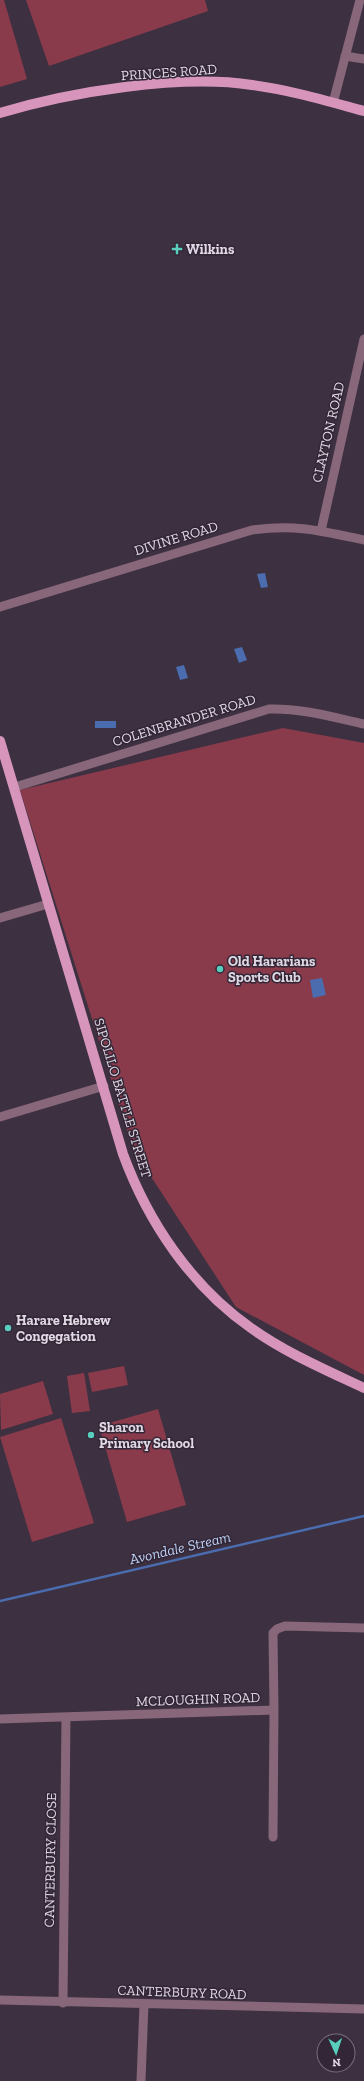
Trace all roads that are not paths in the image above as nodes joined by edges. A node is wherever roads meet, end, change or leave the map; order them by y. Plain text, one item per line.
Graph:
1 (361, 1) edge
2 (345, 56) junction
3 (364, 59) edge
4 (333, 103) junction
5 (364, 110) edge
6 (0, 113) edge
7 (363, 343) edge
8 (321, 531) junction
9 (364, 540) edge
10 (0, 606) edge
11 (364, 724) edge
12 (0, 741) edge
13 (15, 787) junction
14 (48, 904) junction
15 (0, 918) edge
16 (104, 1086) junction
17 (0, 1117) edge
18 (364, 1388) edge
19 (364, 1628) edge
20 (274, 1710) junction
21 (66, 1717) junction
22 (0, 1719) edge
23 (273, 1837) dead end
24 (0, 2000) edge
25 (63, 2003) junction
26 (144, 2004) junction
27 (364, 2009) edge
28 (142, 2081) edge

1 - 2 street
2 - 3 street
2 - 4 street
4 - 5 main road, PRINCES ROAD
4 - 6 main road, PRINCES ROAD
7 - 8 street, CLAYTON ROAD
8 - 9 street, DIVINE ROAD
8 - 10 street, DIVINE ROAD
11 - 13 street, COLENBRANDER ROAD
12 - 13 main road, SIPOLILO BATTLE STREET
13 - 14 main road, SIPOLILO BATTLE STREET
14 - 15 street
14 - 16 main road, SIPOLILO BATTLE STREET
16 - 17 street
16 - 18 main road, SIPOLILO BATTLE STREET
19 - 20 street, MCLOUGHIN ROAD
20 - 21 street, MCLOUGHIN ROAD
20 - 23 street
21 - 22 street, MCLOUGHIN ROAD
21 - 25 street, CANTERBURY CLOSE
24 - 25 street, CANTERBURY ROAD
25 - 26 street, CANTERBURY ROAD
26 - 27 street, CANTERBURY ROAD
26 - 28 street

